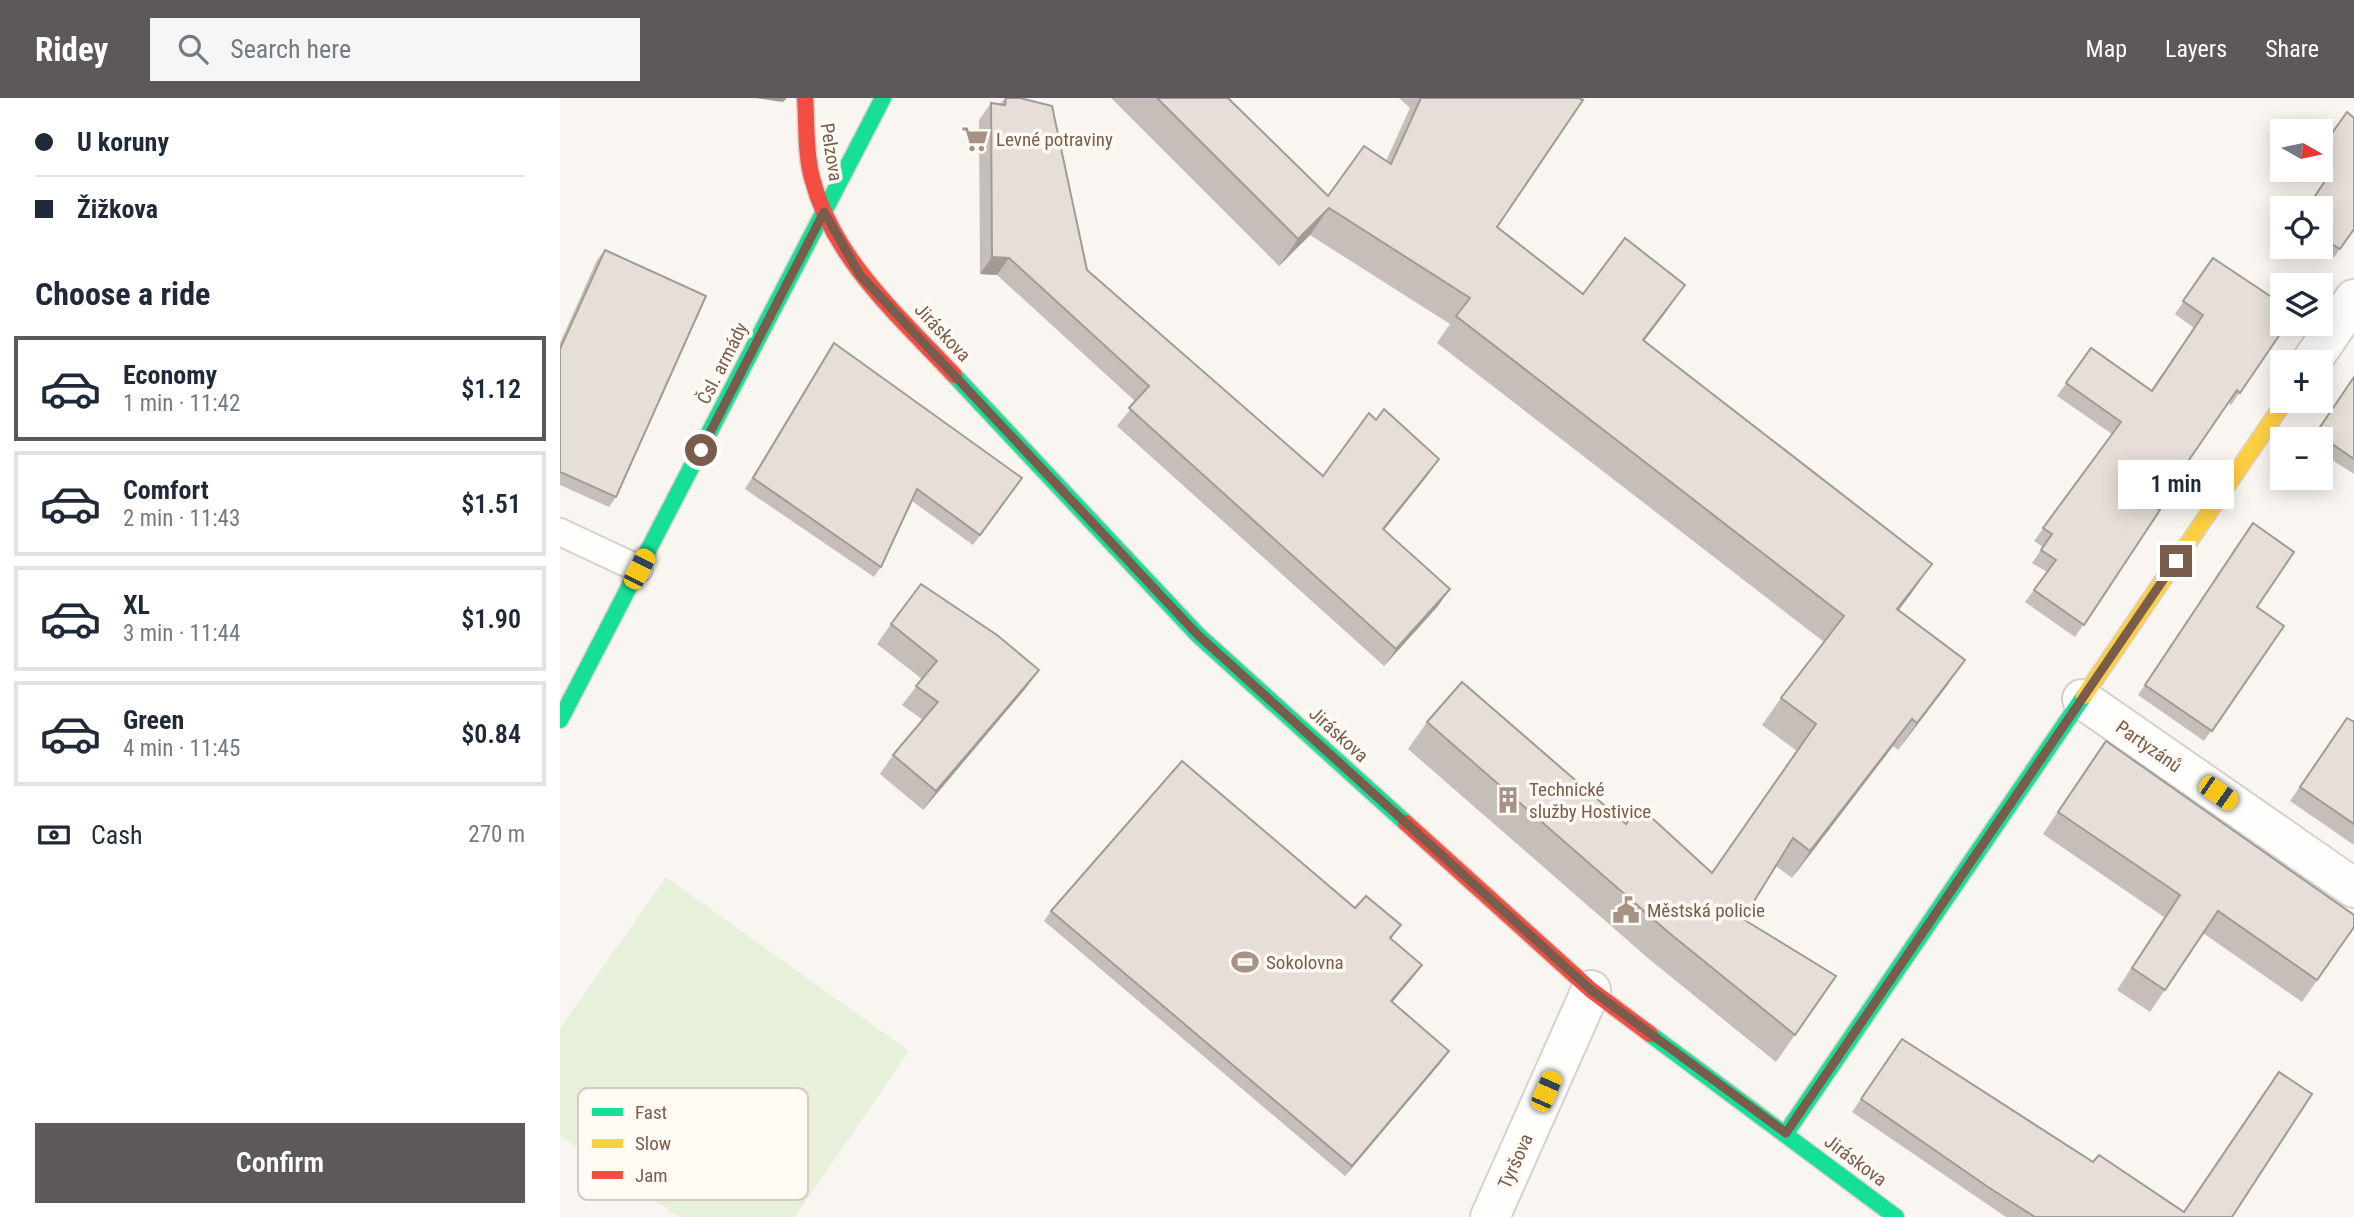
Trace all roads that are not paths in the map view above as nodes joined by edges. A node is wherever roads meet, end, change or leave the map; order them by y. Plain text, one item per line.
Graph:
1 (805, 98) edge
2 (883, 98) edge
3 (824, 212) junction
4 (2350, 314) edge
5 (2321, 350) edge
6 (2277, 413) edge
7 (560, 532) edge
8 (639, 569) junction
9 (2082, 699) junction
10 (560, 720) edge
11 (2354, 887) edge
12 (1591, 990) junction
13 (1786, 1133) junction
14 (1490, 1217) edge
15 (1896, 1217) edge

1 - 3 street, Pelzova
2 - 3 street, Čsl. armády
3 - 8 street, Čsl. armády
3 - 12 street, Jiráskova
4 - 5 street
6 - 9 street
7 - 8 lane
8 - 10 street, Čsl. armády
9 - 11 street, Partyzánů
9 - 13 street
12 - 13 street, Jiráskova
12 - 14 street, Tyršova
13 - 15 street, Jiráskova

